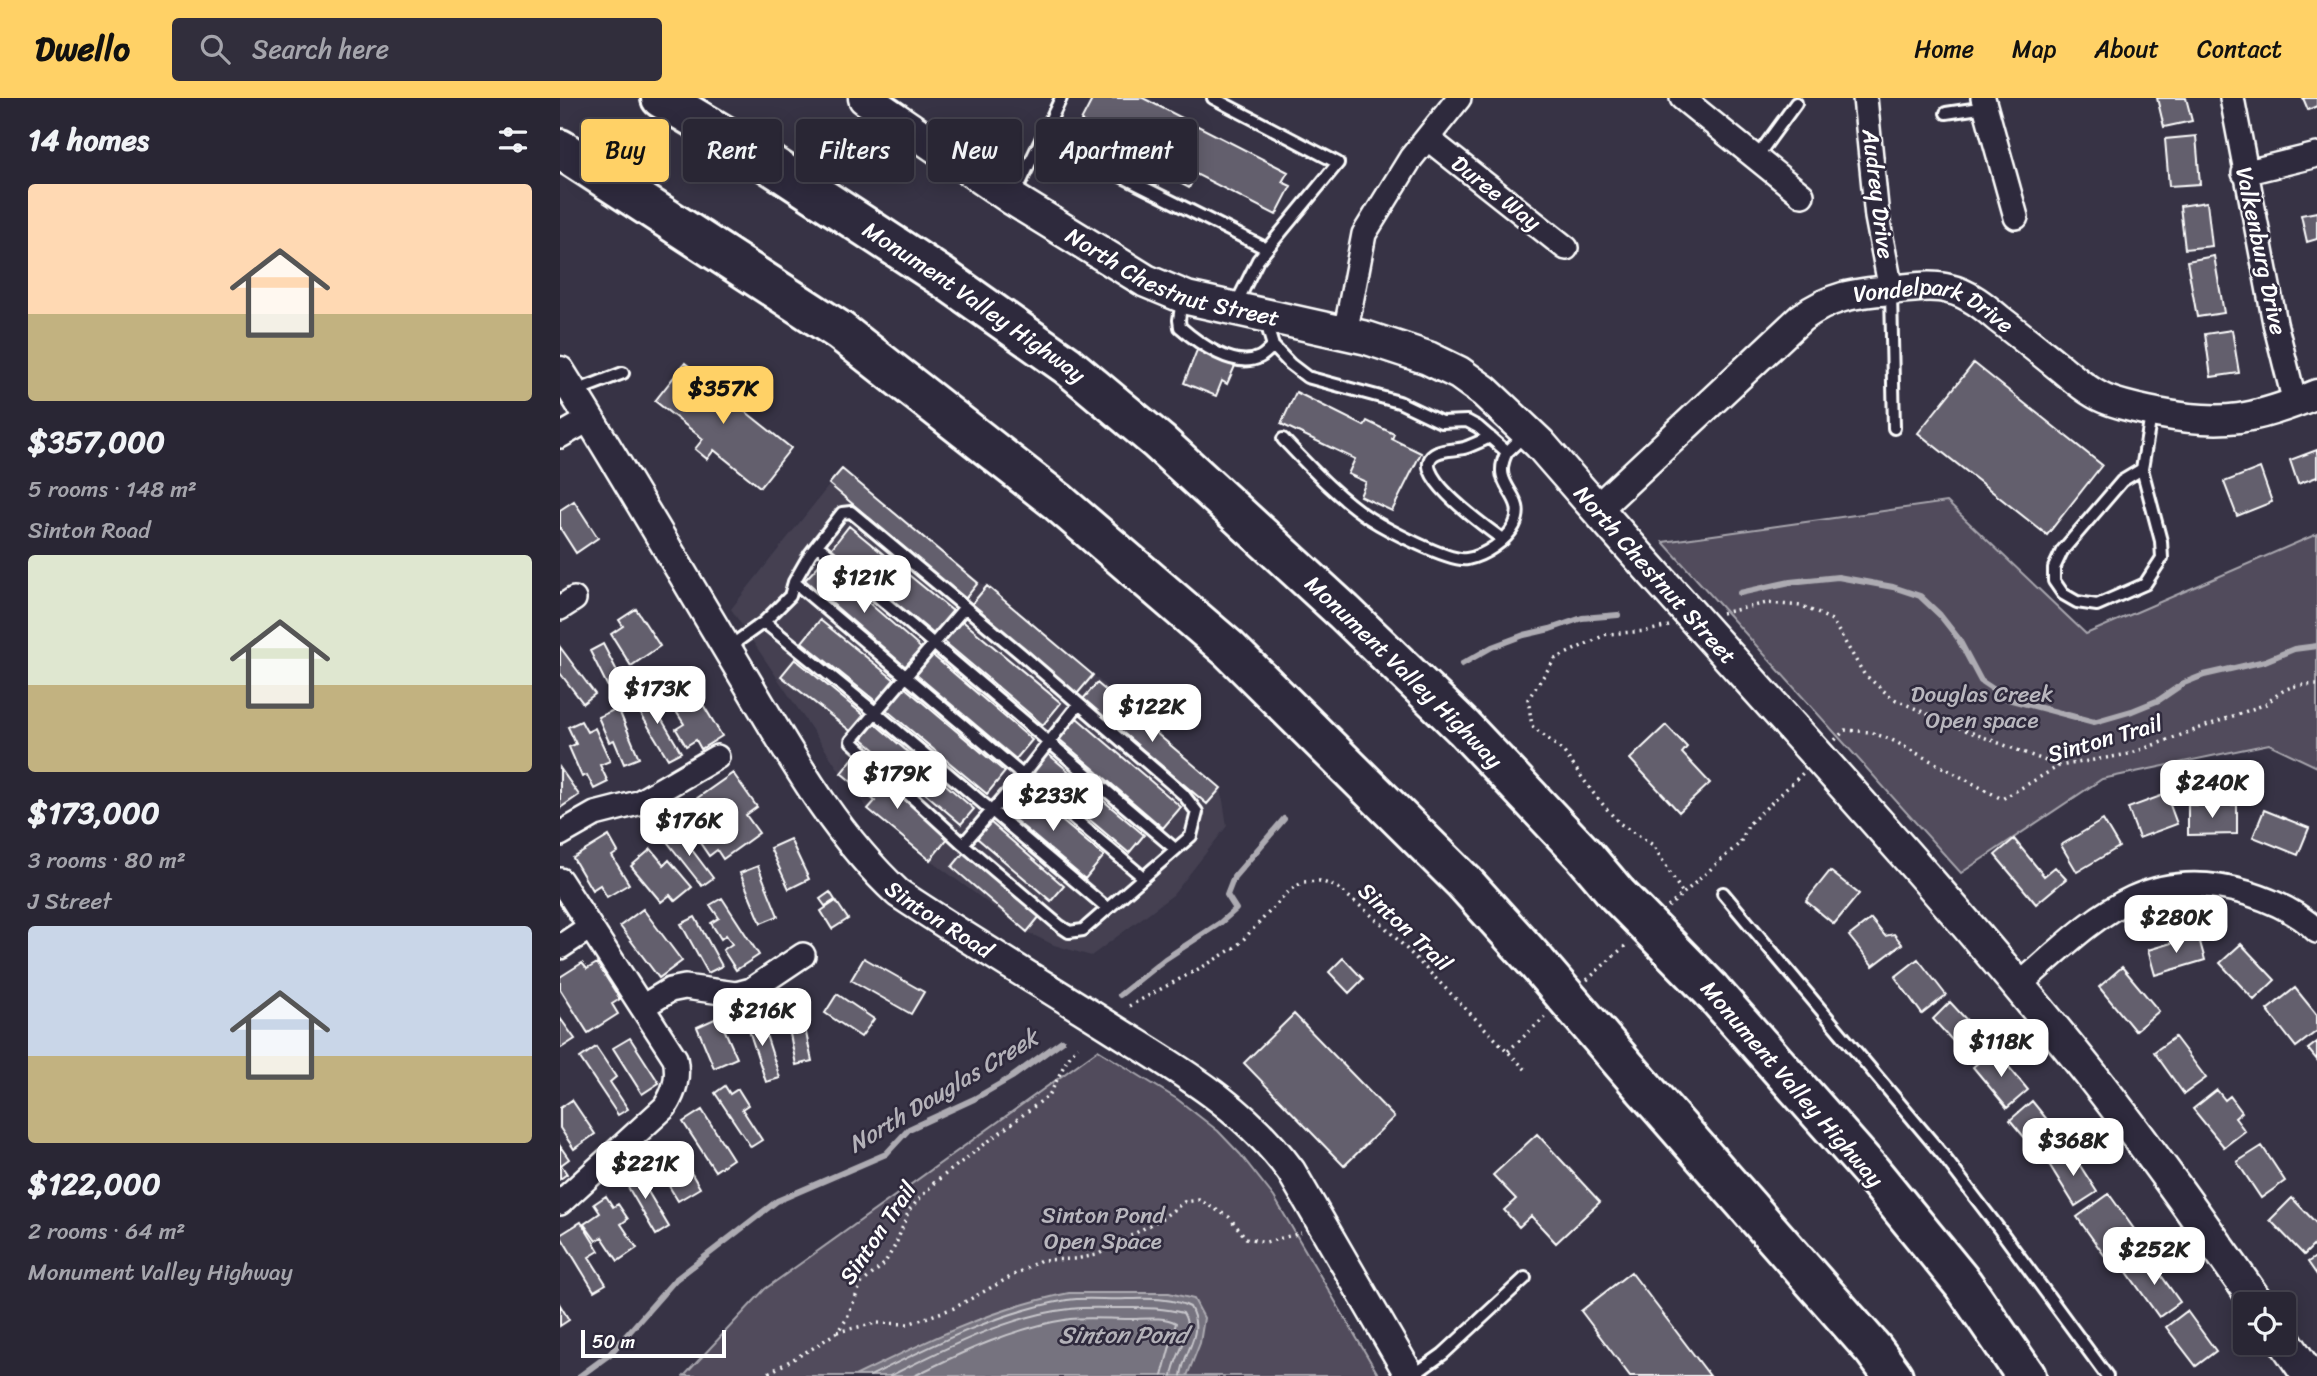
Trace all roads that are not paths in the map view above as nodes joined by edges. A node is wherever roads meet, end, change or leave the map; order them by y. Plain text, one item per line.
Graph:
1 (661, 98) edge
2 (865, 98) edge
3 (1061, 98) edge
4 (1213, 98) edge
5 (1459, 98) edge
6 (1682, 98) edge
7 (1866, 98) edge
8 (2232, 98) edge
9 (1796, 103) dead end
10 (1984, 103) edge
11 (1946, 113) dead end
12 (1051, 119) edge
13 (1427, 138) junction
14 (560, 149) edge
15 (1036, 150) edge
16 (2317, 155) edge
17 (1756, 158) junction
18 (2244, 173) junction
19 (1132, 182) edge
20 (1802, 195) dead end
21 (1013, 198) junction
22 (2016, 217) dead end
23 (1566, 248) dead end
24 (1267, 249) junction
25 (1891, 290) junction
26 (1182, 297) junction
27 (1233, 309) junction
28 (1264, 316) junction
29 (1345, 334) junction
30 (1273, 346) junction
31 (623, 373) dead end
32 (564, 387) edge
33 (2306, 399) edge
34 (2152, 412) junction
35 (590, 419) junction
36 (1894, 428) dead end
37 (560, 436) edge
38 (1490, 437) junction
39 (1283, 439) dead end
40 (1518, 442) junction
41 (2142, 469) junction
42 (1596, 510) junction
43 (1502, 539) junction
44 (817, 545) junction
45 (794, 582) junction
46 (965, 607) junction
47 (764, 622) junction
48 (933, 645) junction
49 (727, 648) junction
50 (906, 678) junction
51 (1079, 704) junction
52 (876, 713) junction
53 (1049, 743) junction
54 (717, 757) dead end
55 (1023, 775) junction
56 (991, 811) junction
57 (560, 834) edge
58 (963, 844) junction
59 (1175, 849) junction
60 (1143, 877) junction
61 (560, 880) edge
62 (1723, 893) dead end
63 (1107, 908) junction
64 (590, 927) junction
65 (2317, 931) edge
66 (560, 947) edge
67 (803, 955) dead end
68 (2018, 986) junction
69 (642, 1007) junction
70 (560, 1203) edge
71 (1525, 1278) dead end
72 (2250, 1292) edge
73 (2294, 1355) edge
74 (1411, 1376) edge
75 (1893, 1376) edge
76 (2026, 1376) edge
77 (2107, 1376) edge
78 (2309, 1376) edge

1 - 76 highway, Monument Valley Highway, bridge
2 - 21 main road, North Chestnut Street
3 - 12 lane
4 - 24 lane
5 - 13 street
6 - 17 street
7 - 25 street, Audrey Drive
8 - 18 street, Valkenburg Drive
9 - 17 lane
10 - 11 lane
10 - 22 street
13 - 23 street, Duree Way
13 - 29 street
14 - 75 highway, bridge
15 - 21 lane
16 - 18 street
17 - 20 street
18 - 33 street, Valkenburg Drive
19 - 24 lane
21 - 26 main road, North Chestnut Street
24 - 27 lane
25 - 34 street, Vondelpark Drive
25 - 36 lane
25 - 42 street, Vondelpark Drive
26 - 27 main road, North Chestnut Street
26 - 30 lane
27 - 28 main road, North Chestnut Street
28 - 29 main road, North Chestnut Street
28 - 30 lane
29 - 40 main road, North Chestnut Street
30 - 38 lane
31 - 32 lane
32 - 35 street, Sinton Road
33 - 34 street, Vondelpark Drive
34 - 41 lane
35 - 37 street
35 - 49 street, Sinton Road
38 - 40 lane
38 - 43 lane
39 - 43 lane
40 - 42 main road, North Chestnut Street
40 - 43 lane
41 - 41 lane
42 - 68 main road, North Chestnut Street
44 - 45 lane
44 - 46 lane
44 - 48 lane
45 - 47 lane
45 - 50 lane
46 - 48 lane
46 - 51 lane
47 - 49 lane
47 - 52 lane
48 - 50 lane
48 - 53 lane
49 - 74 street, Sinton Road
50 - 52 lane
50 - 55 lane
51 - 53 lane
51 - 59 lane
52 - 56 lane
52 - 58 lane
53 - 55 lane
53 - 59 lane
54 - 57 street
55 - 56 lane
55 - 60 lane
56 - 58 lane
56 - 63 lane
58 - 63 lane
59 - 60 lane
60 - 63 lane
61 - 64 street
62 - 77 lane
64 - 66 street
64 - 69 street
65 - 68 street
67 - 69 street
68 - 72 main road, North Chestnut Street
69 - 70 street
71 - 74 lane
73 - 78 main road

